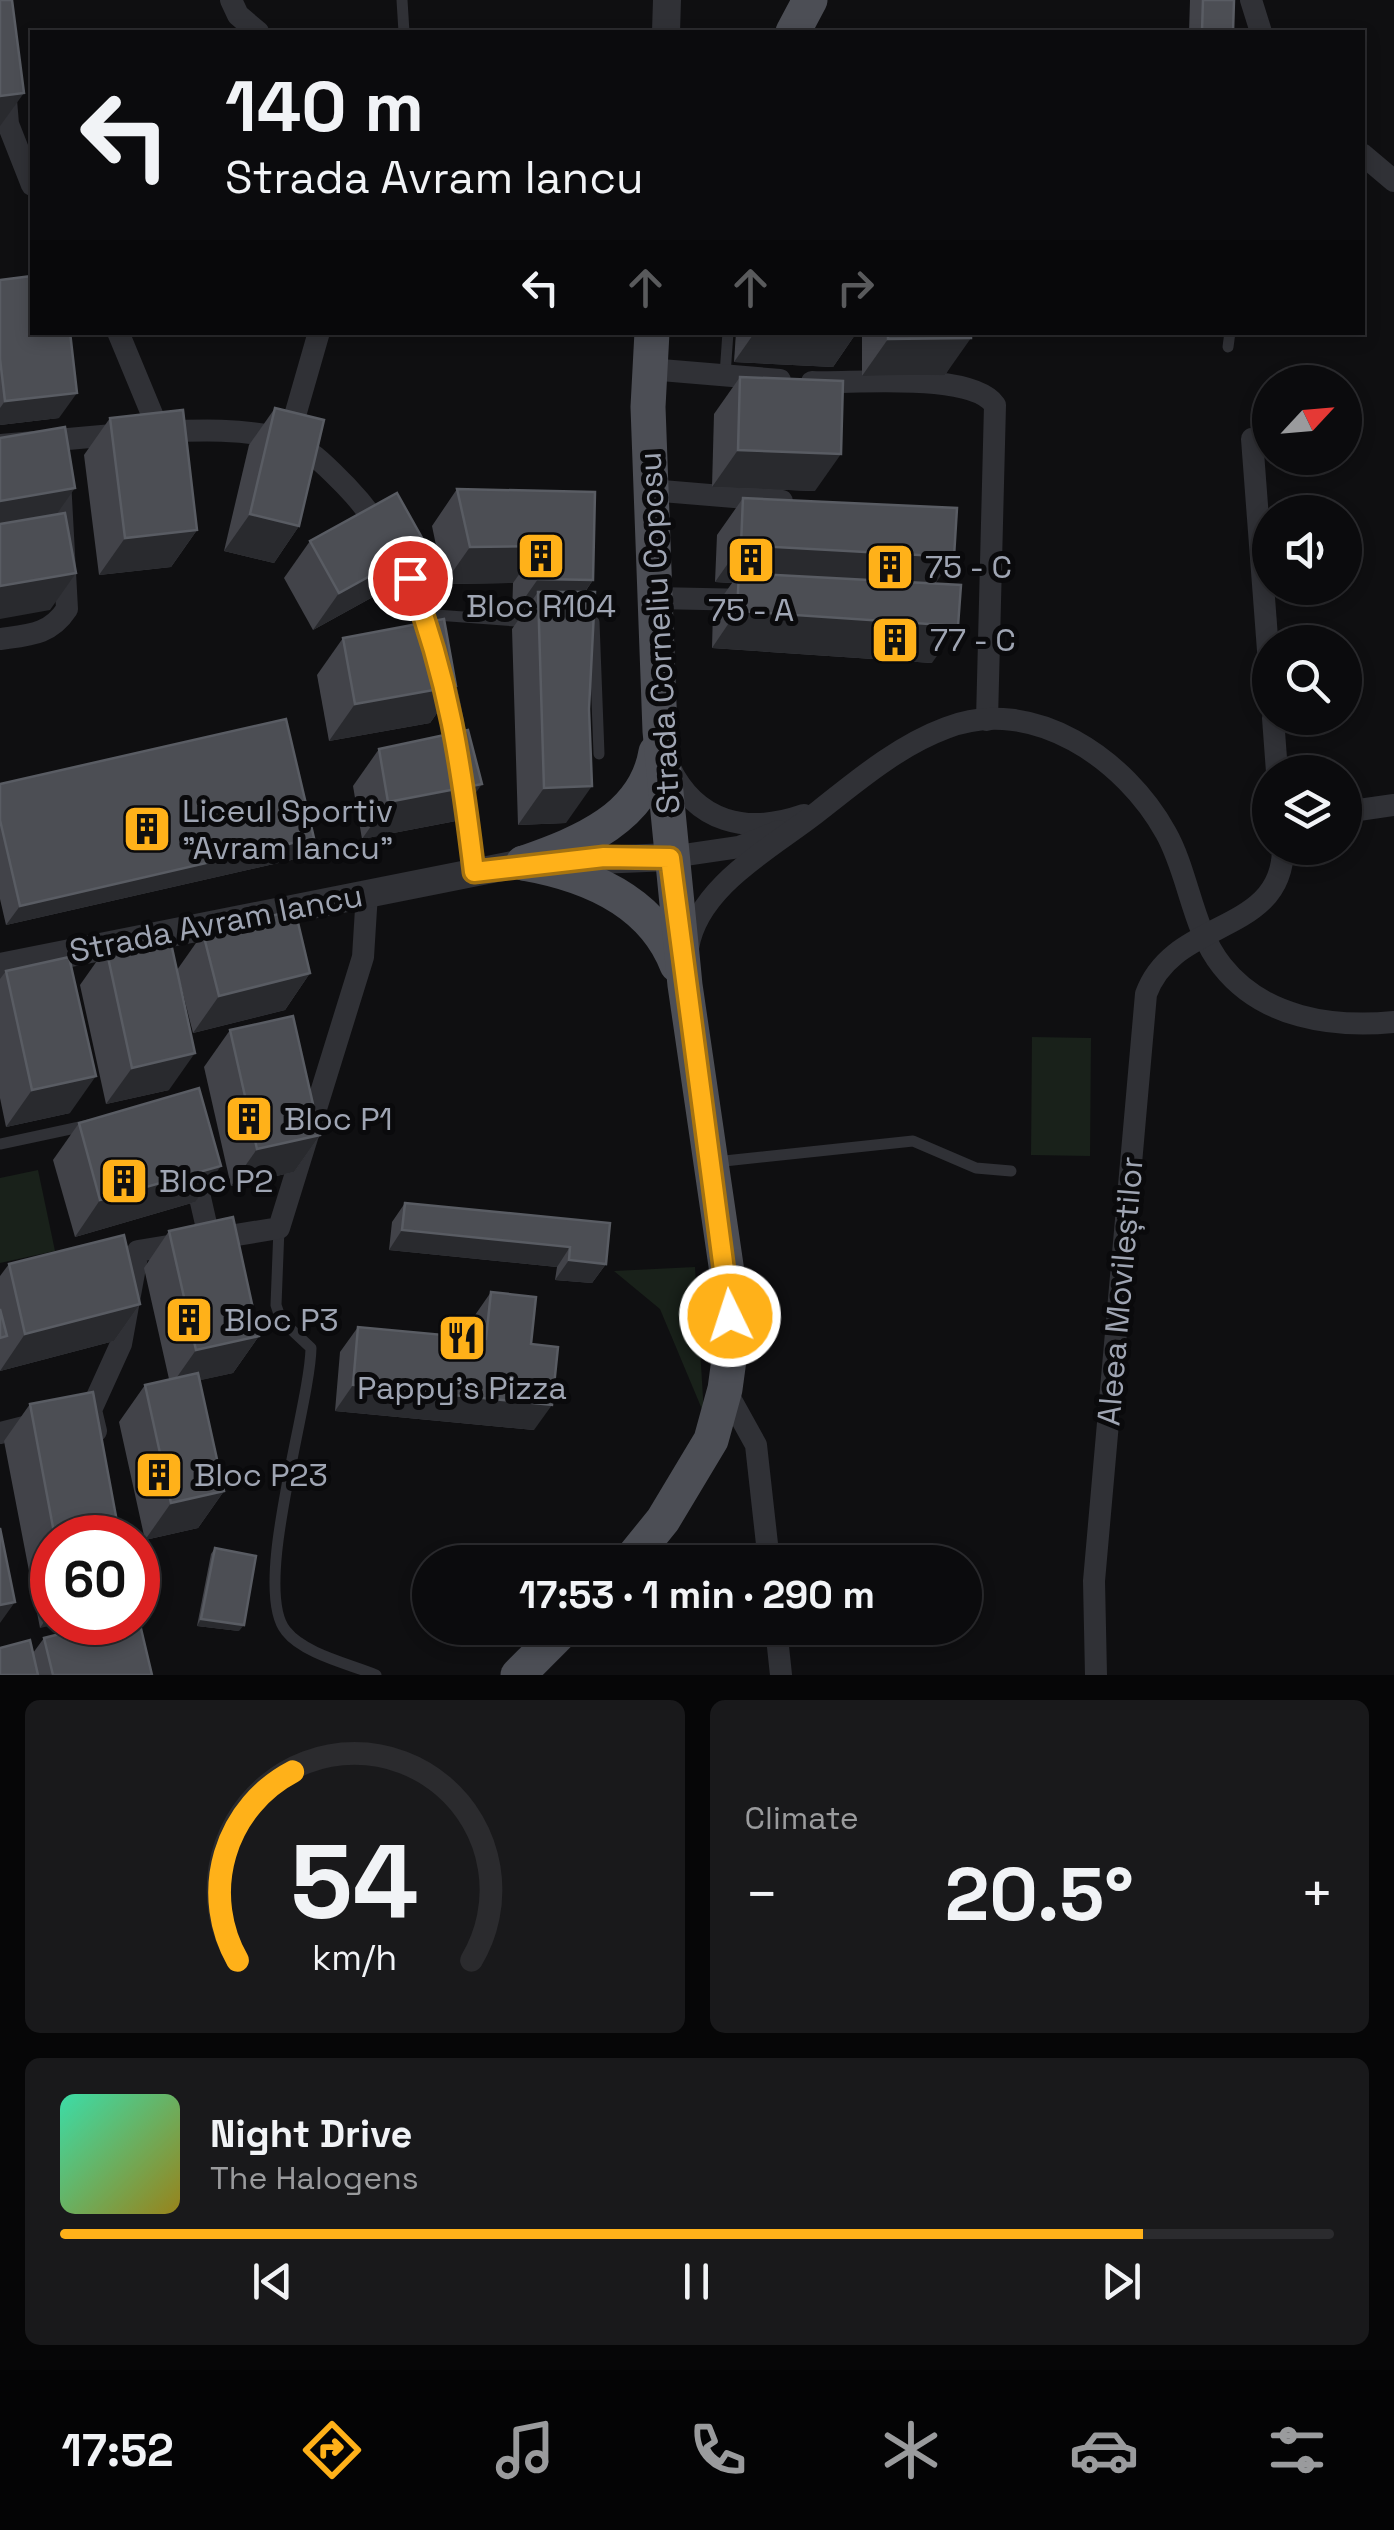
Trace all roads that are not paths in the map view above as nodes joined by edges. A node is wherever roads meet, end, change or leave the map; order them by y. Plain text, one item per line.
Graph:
1 (231, 0) edge
2 (402, 0) edge
3 (667, 0) edge
4 (810, 0) edge
5 (1251, 0) edge
6 (256, 30) edge
7 (404, 30) edge
8 (666, 30) edge
9 (794, 30) edge
10 (1260, 30) edge
11 (3, 66) edge
12 (1365, 157) edge
13 (30, 181) edge
14 (1394, 181) edge
15 (119, 335) edge
16 (318, 335) edge
17 (728, 335) edge
18 (1230, 335) edge
19 (651, 342) edge
20 (1228, 347) dead end
21 (725, 375) junction
22 (160, 432) junction
23 (58, 439) junction
24 (288, 440) junction
25 (0, 445) edge
26 (1255, 475) edge
27 (650, 490) junction
28 (800, 502) edge
29 (654, 598) junction
30 (771, 600) edge
31 (423, 614) junction
32 (542, 622) edge
33 (560, 622) edge
34 (1266, 625) edge
35 (0, 639) edge
36 (987, 720) junction
37 (660, 731) junction
38 (598, 754) dead end
39 (1394, 805) edge
40 (822, 808) junction
41 (1362, 810) edge
42 (670, 858) junction
43 (523, 864) junction
44 (1281, 865) edge
45 (474, 872) junction
46 (366, 893) junction
47 (1204, 932) junction
48 (0, 967) edge
49 (685, 985) junction
50 (1394, 1022) edge
51 (107, 1120) edge
52 (187, 1142) edge
53 (0, 1144) edge
54 (711, 1163) junction
55 (1012, 1171) dead end
56 (278, 1228) junction
57 (209, 1236) junction
58 (726, 1389) junction
59 (73, 1415) junction
60 (0, 1433) edge
61 (99, 1446) edge
62 (642, 1545) edge
63 (767, 1545) edge
64 (548, 1645) edge
65 (778, 1645) edge
66 (376, 1675) edge
67 (518, 1675) edge
68 (781, 1675) edge
69 (1096, 1675) edge

1 - 6 street
2 - 7 lane
3 - 8 street
4 - 9 main road
5 - 10 street
11 - 13 street
12 - 14 street
15 - 22 street
16 - 24 street
17 - 21 lane
18 - 20 lane
19 - 21 street
19 - 27 main road, Strada Corneliu Coposu
21 - 36 street
22 - 23 street
22 - 24 street
23 - 25 street
23 - 35 street
24 - 31 street
26 - 34 street
27 - 28 street
27 - 29 main road, Strada Corneliu Coposu
29 - 30 street
29 - 37 main road, Strada Corneliu Coposu
31 - 32 lane
31 - 45 street
33 - 38 lane
36 - 40 street
36 - 47 street
37 - 40 street
37 - 42 main road, Strada Corneliu Coposu
37 - 43 main road
39 - 41 street
40 - 42 street
40 - 49 street
42 - 43 street, Strada Avram Iancu
42 - 49 main road, Strada Corneliu Coposu
43 - 45 street, Strada Avram Iancu
43 - 49 main road
44 - 47 street, Aleea Movileștilor
45 - 46 street, Strada Avram Iancu
46 - 48 street, Strada Avram Iancu
46 - 56 street
47 - 50 street
47 - 69 street, Aleea Movileștilor
49 - 54 main road, Strada Corneliu Coposu
51 - 53 lane
52 - 57 street
54 - 55 lane
54 - 58 main road, Strada Corneliu Coposu
56 - 57 street
56 - 66 lane
57 - 59 street
58 - 62 main road, Strada Corneliu Coposu
58 - 63 street
59 - 60 street
59 - 61 street
64 - 67 main road
65 - 68 street

